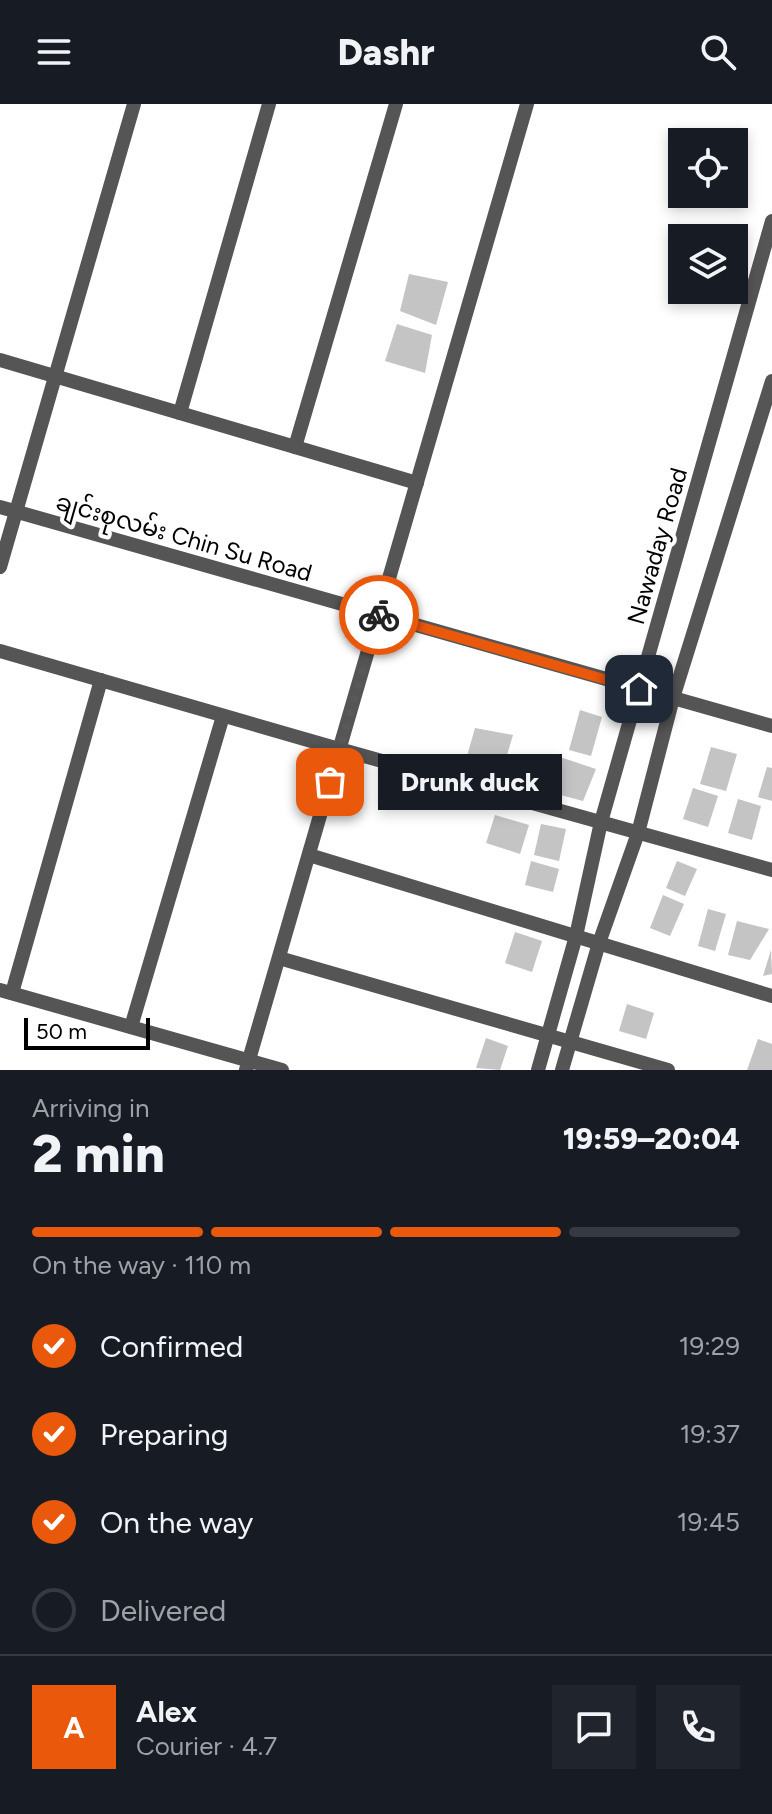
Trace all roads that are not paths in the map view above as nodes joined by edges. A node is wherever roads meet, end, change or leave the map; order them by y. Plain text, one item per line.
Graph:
1 (134, 104) edge
2 (269, 104) edge
3 (396, 104) edge
4 (527, 104) edge
5 (772, 221) edge
6 (0, 360) edge
7 (55, 377) junction
8 (772, 381) edge
9 (180, 413) junction
10 (295, 447) junction
11 (417, 483) junction
12 (0, 507) edge
13 (16, 512) junction
14 (0, 567) edge
15 (378, 615) junction
16 (0, 651) edge
17 (101, 680) junction
18 (639, 689) junction
19 (673, 698) junction
20 (223, 716) junction
21 (772, 726) edge
22 (339, 749) junction
23 (601, 822) junction
24 (638, 833) junction
25 (309, 855) junction
26 (772, 870) edge
27 (576, 936) junction
28 (599, 943) junction
29 (279, 958) junction
30 (6, 991) edge
31 (772, 996) edge
32 (131, 1027) junction
33 (547, 1035) junction
34 (570, 1042) junction
35 (248, 1065) edge
36 (282, 1070) edge
37 (538, 1070) edge
38 (562, 1070) edge
39 (668, 1070) edge

1 - 7 street
2 - 9 street
3 - 10 street
4 - 11 street
5 - 18 street, Nawaday Road
6 - 7 street
7 - 9 street
7 - 13 street
8 - 19 street
9 - 10 street
10 - 11 street
11 - 15 street
12 - 13 street, ချင်းစုလမ်း Chin Su Road
13 - 14 street
13 - 15 street, ချင်းစုလမ်း Chin Su Road
15 - 18 street, ချင်းစုလမ်း Chin Su Road
15 - 22 street
16 - 17 street
17 - 20 street
17 - 30 street
18 - 19 street, ချင်းစုလမ်း Chin Su Road
18 - 23 street, Nawaday Road
19 - 21 street, ချင်းစုလမ်း Chin Su Road
19 - 24 street
20 - 22 street
20 - 32 street
22 - 23 street
22 - 25 street
23 - 24 street
23 - 27 street, Nawaday Road
24 - 26 street
24 - 28 street
25 - 27 street
25 - 29 street
27 - 28 street
27 - 33 street, Nawaday Road
28 - 31 street
28 - 34 street
29 - 33 street
29 - 35 street
30 - 32 street
32 - 35 street
33 - 34 street
33 - 37 street, Nawaday Road
34 - 38 street
34 - 39 street
35 - 36 street

